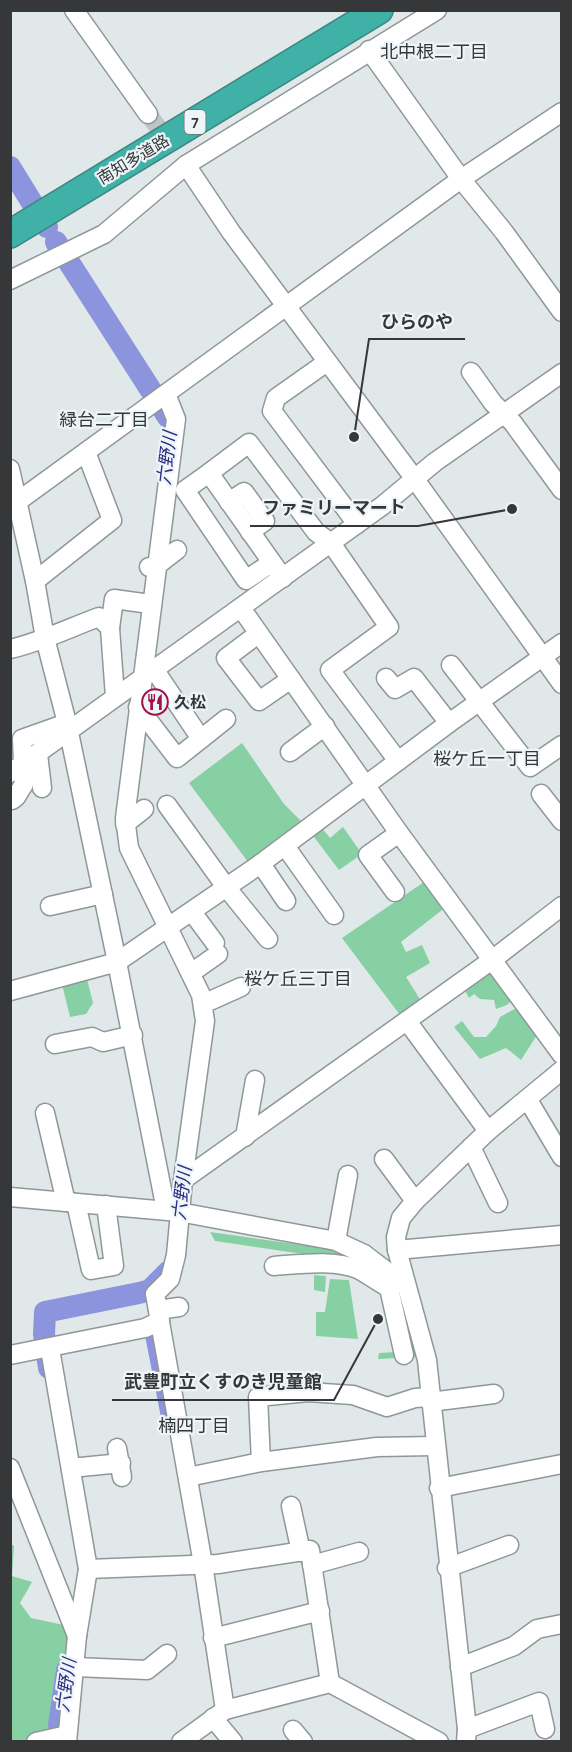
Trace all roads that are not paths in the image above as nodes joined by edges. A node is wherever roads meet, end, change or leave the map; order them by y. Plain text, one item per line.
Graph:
1 (74, 10) edge
2 (343, 10) edge
3 (379, 10) edge
4 (437, 10) edge
5 (369, 50) junction
6 (561, 112) edge
7 (148, 114) tunnel mouth
8 (186, 165) junction
9 (461, 180) junction
10 (10, 212) edge
11 (10, 234) edge
12 (10, 279) edge
13 (288, 307) junction
14 (561, 312) edge
15 (327, 362) junction
16 (471, 372) dead end
17 (561, 374) edge
18 (162, 397) junction
19 (503, 413) junction
20 (86, 452) junction
21 (10, 469) edge
22 (209, 473) junction
23 (414, 478) junction
24 (561, 490) edge
25 (14, 503) edge
26 (357, 524) junction
27 (331, 543) junction
28 (177, 550) dead end
29 (272, 563) junction
30 (152, 567) junction
31 (283, 578) junction
32 (35, 580) junction
33 (147, 604) junction
34 (241, 608) junction
35 (110, 628) junction
36 (258, 634) junction
37 (45, 638) junction
38 (561, 643) edge
39 (10, 649) edge
40 (542, 657) junction
41 (451, 666) dead end
42 (152, 677) junction
43 (386, 678) dead end
44 (291, 679) junction
45 (561, 684) edge
46 (115, 697) junction
47 (480, 702) junction
48 (139, 703) junction
49 (226, 719) dead end
50 (449, 723) junction
51 (325, 726) junction
52 (67, 727) junction
53 (201, 739) junction
54 (561, 745) edge
55 (290, 752) dead end
56 (38, 754) junction
57 (398, 761) junction
58 (16, 769) edge
59 (368, 785) junction
60 (42, 788) dead end
61 (542, 794) dead end
62 (10, 798) edge
63 (167, 806) dead end
64 (144, 809) dead end
65 (561, 821) edge
66 (125, 824) junction
67 (399, 833) junction
68 (285, 846) junction
69 (261, 864) junction
70 (226, 887) junction
71 (395, 892) dead end
72 (103, 894) junction
73 (286, 901) dead end
74 (50, 906) dead end
75 (561, 906) edge
76 (192, 912) junction
77 (334, 915) dead end
78 (168, 929) junction
79 (268, 939) dead end
80 (492, 960) junction
81 (117, 962) junction
82 (191, 973) junction
83 (241, 987) dead end
84 (10, 991) edge
85 (203, 1005) junction
86 (407, 1021) junction
87 (133, 1035) junction
88 (55, 1044) dead end
89 (561, 1055) edge
90 (561, 1070) edge
91 (255, 1080) dead end
92 (528, 1100) junction
93 (52, 1121) dead end
94 (488, 1131) junction
95 (245, 1137) junction
96 (471, 1148) junction
97 (561, 1157) edge
98 (384, 1159) dead end
99 (348, 1175) dead end
100 (183, 1180) junction
101 (10, 1197) edge
102 (415, 1202) junction
103 (71, 1203) junction
104 (498, 1203) dead end
105 (106, 1205) junction
106 (175, 1211) junction
107 (561, 1235) edge
108 (336, 1241) junction
109 (397, 1250) junction
110 (362, 1262) junction
111 (274, 1266) dead end
112 (406, 1286) junction
113 (179, 1306) dead end
114 (159, 1316) junction
115 (47, 1349) junction
116 (10, 1355) edge
117 (404, 1355) dead end
118 (494, 1394) dead end
119 (430, 1400) junction
120 (434, 1446) junction
121 (261, 1462) junction
122 (120, 1463) dead end
123 (561, 1464) edge
124 (70, 1468) junction
125 (11, 1469) edge
126 (188, 1477) junction
127 (439, 1488) junction
128 (291, 1506) dead end
129 (509, 1545) dead end
130 (359, 1552) dead end
131 (307, 1558) junction
132 (203, 1564) junction
133 (447, 1568) junction
134 (88, 1569) junction
135 (320, 1611) junction
136 (561, 1624) edge
137 (77, 1636) junction
138 (213, 1638) junction
139 (167, 1654) dead end
140 (75, 1667) junction
141 (460, 1667) junction
142 (330, 1683) junction
143 (219, 1714) junction
144 (545, 1729) dead end
145 (467, 1735) edge
146 (67, 1738) edge
147 (36, 1742) edge
148 (181, 1742) edge
149 (233, 1742) edge
150 (439, 1742) edge

1 - 7 street
2 - 10 highway, 南知多道路 / 7
3 - 11 highway, 南知多道路 / 7
4 - 5 street
5 - 8 street
5 - 9 street
6 - 9 street
8 - 12 street
8 - 13 street
9 - 13 street
9 - 14 street
13 - 15 street
13 - 18 street
15 - 23 street
15 - 26 street
16 - 19 street
17 - 19 street
18 - 20 street
18 - 30 street
19 - 23 street
19 - 24 street
20 - 25 street
20 - 32 street
21 - 25 street
22 - 27 street
22 - 29 street
22 - 29 street
23 - 26 street
23 - 40 street
25 - 32 street
26 - 27 street
27 - 31 street
27 - 57 street
28 - 30 street
29 - 31 street
30 - 33 street
31 - 34 street
32 - 37 street
33 - 35 street
33 - 42 street
34 - 36 street
34 - 42 street
35 - 37 street
35 - 46 street
36 - 44 street
36 - 44 street
37 - 39 street
37 - 52 street
38 - 40 street
40 - 45 street
40 - 47 street
41 - 47 street
42 - 46 street
42 - 48 street
42 - 53 street
43 - 50 street
44 - 51 street
46 - 52 street
47 - 50 street
47 - 54 street
48 - 53 street
48 - 66 street
49 - 53 street
50 - 57 street
51 - 55 street
51 - 59 street
52 - 56 street
52 - 58 street
52 - 72 street
56 - 58 street
56 - 60 street
57 - 59 street
58 - 62 street
59 - 67 street
59 - 68 street
61 - 65 street
63 - 70 street
64 - 66 street
66 - 78 street
67 - 71 street
67 - 80 street
68 - 69 street
68 - 77 street
69 - 70 street
69 - 73 street
70 - 76 street
70 - 79 street
72 - 74 street
72 - 81 street
75 - 80 street
76 - 78 street
76 - 82 street
78 - 81 street
78 - 82 street
80 - 86 street
80 - 89 street
81 - 84 street
81 - 87 street
82 - 85 street
83 - 85 street
85 - 100 street
86 - 94 street
86 - 95 street
87 - 88 street
87 - 106 street
90 - 92 street
91 - 95 street
92 - 94 street
92 - 97 street
93 - 103 street
94 - 96 street
95 - 100 street
96 - 102 street
96 - 104 street
98 - 102 street
99 - 108 street
100 - 106 street
101 - 103 street
102 - 109 street
103 - 105 street
103 - 105 street
105 - 106 street
106 - 108 street
106 - 114 street
107 - 109 street
108 - 110 street
109 - 112 street
110 - 111 street
110 - 112 street
110 - 117 street
112 - 119 street
113 - 114 street
114 - 115 street
114 - 126 street
115 - 116 street
115 - 124 street
118 - 119 street
119 - 120 street
119 - 121 street
120 - 121 street
120 - 127 street
121 - 126 street
122 - 124 street
123 - 127 street
124 - 134 street
125 - 137 street
126 - 132 street
127 - 133 street
128 - 131 street
129 - 133 street
130 - 131 street
131 - 132 street
131 - 135 street
132 - 134 street
132 - 138 street
133 - 141 street
134 - 137 street
135 - 138 street
135 - 142 street
136 - 141 street
137 - 140 street
138 - 143 street
139 - 140 street
140 - 146 street
141 - 145 street
142 - 143 street
142 - 150 street
143 - 148 street
143 - 149 street
144 - 145 street
146 - 147 street

